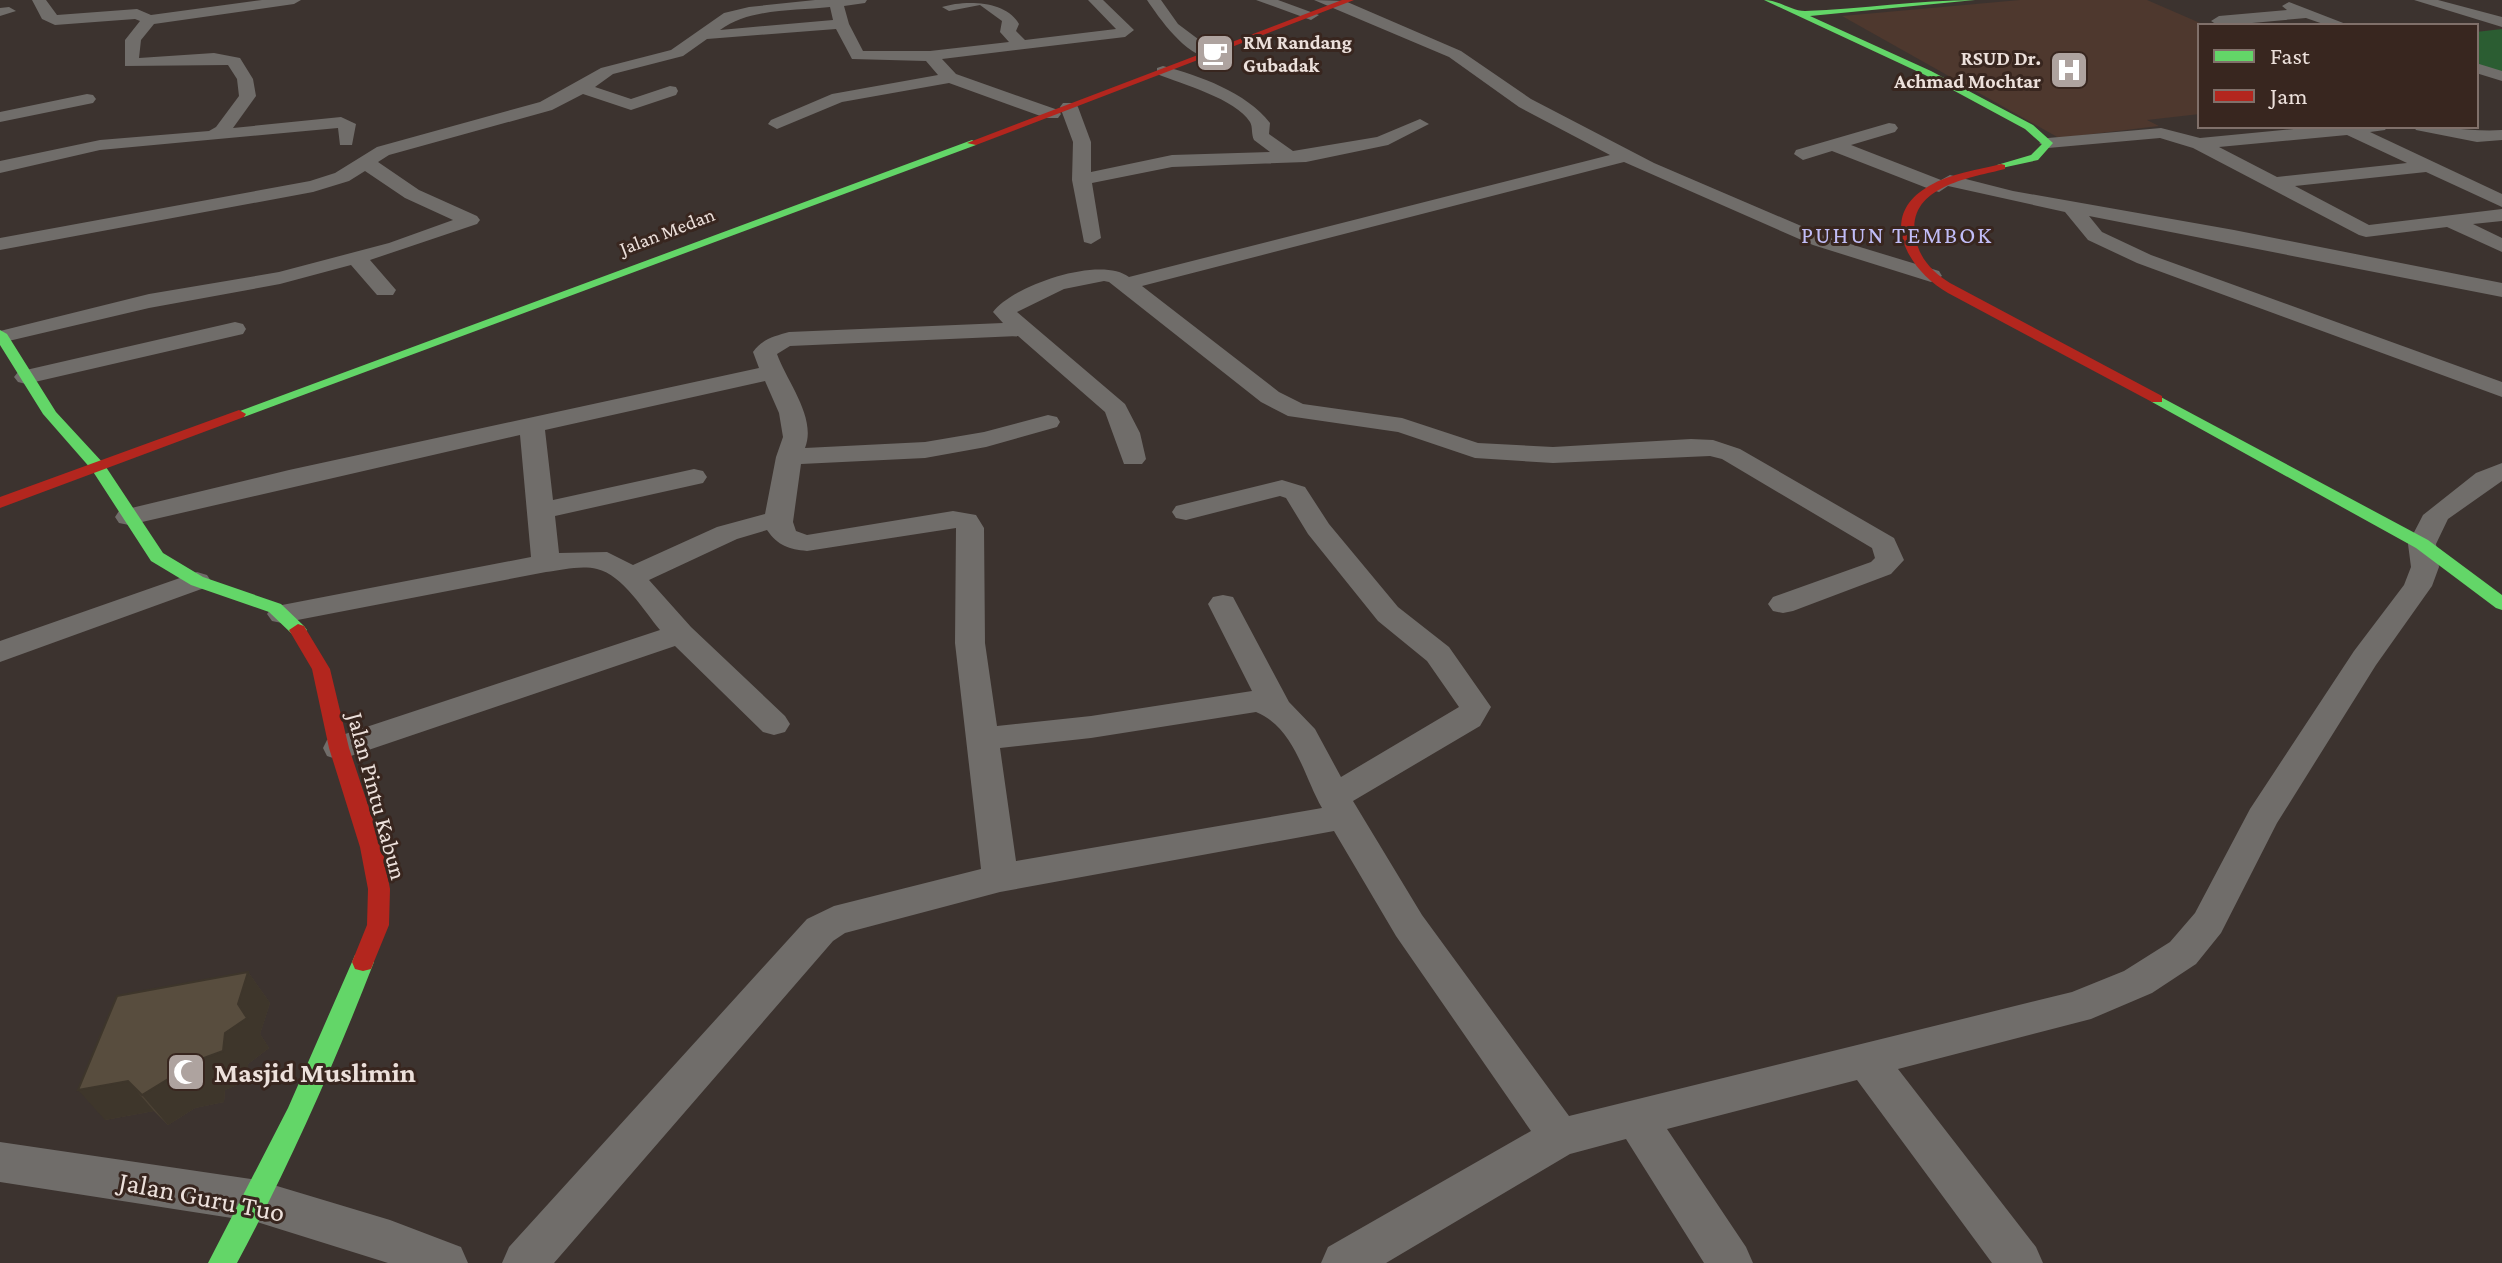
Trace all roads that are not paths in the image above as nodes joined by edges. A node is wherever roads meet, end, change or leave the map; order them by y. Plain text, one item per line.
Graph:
1 (39, 0) edge
2 (294, 0) edge
3 (860, 0) edge
4 (983, 0) edge
5 (1095, 0) edge
6 (1107, 0) edge
7 (1154, 0) edge
8 (1263, 0) edge
9 (1768, 0) edge
10 (1831, 0) edge
11 (1971, 0) edge
12 (2272, 0) edge
13 (2421, 0) edge
14 (836, 1) edge
15 (1345, 2) edge
16 (1883, 6) junction
17 (949, 7) dead end
18 (1316, 7) edge
19 (2307, 13) junction
20 (1800, 14) junction
21 (2245, 19) junction
22 (149, 20) junction
23 (2219, 21) dead end
24 (2502, 22) edge
25 (841, 24) junction
26 (2257, 24) edge
27 (2337, 24) edge
28 (700, 36) junction
29 (1023, 46) junction
30 (1208, 54) junction
31 (930, 56) junction
32 (2478, 69) edge
33 (1163, 71) junction
34 (2502, 76) edge
35 (950, 78) junction
36 (582, 88) junction
37 (670, 91) dead end
38 (87, 99) dead end
39 (1061, 110) junction
40 (0, 117) edge
41 (777, 124) dead end
42 (1420, 124) dead end
43 (1889, 128) dead end
44 (2359, 128) edge
45 (2432, 128) edge
46 (2349, 129) junction
47 (2502, 135) edge
48 (213, 136) junction
49 (346, 141) dead end
50 (2048, 143) junction
51 (2199, 144) junction
52 (1833, 145) junction
53 (1803, 154) dead end
54 (1626, 156) junction
55 (1291, 158) junction
56 (365, 162) junction
57 (0, 167) edge
58 (2427, 167) junction
59 (1082, 180) junction
60 (2274, 183) junction
61 (1944, 184) junction
62 (2502, 201) edge
63 (2071, 207) junction
64 (2502, 215) edge
65 (2450, 221) junction
66 (1091, 238) dead end
67 (0, 244) edge
68 (2502, 246) edge
69 (356, 258) junction
70 (1931, 276) junction
71 (1126, 284) junction
72 (385, 290) dead end
73 (2502, 290) edge
74 (235, 329) dead end
75 (1023, 329) junction
76 (1, 335) edge
77 (771, 373) junction
78 (26, 377) junction
79 (2502, 390) edge
80 (1048, 422) dead end
81 (532, 428) junction
82 (789, 457) junction
83 (1133, 459) dead end
84 (98, 467) junction
85 (2502, 471) edge
86 (694, 477) dead end
87 (0, 503) edge
88 (540, 511) junction
89 (1186, 512) dead end
90 (129, 517) junction
91 (777, 519) junction
92 (2422, 544) junction
93 (546, 563) junction
94 (631, 577) junction
95 (197, 581) junction
96 (1223, 604) dead end
97 (1783, 604) dead end
98 (2502, 604) edge
99 (282, 614) junction
100 (680, 634) junction
101 (0, 652) edge
102 (1274, 704) junction
103 (774, 724) dead end
104 (981, 739) junction
105 (339, 748) junction
106 (1338, 807) junction
107 (1000, 878) junction
108 (1867, 1061) junction
109 (1637, 1119) junction
110 (1560, 1137) junction
111 (0, 1162) edge
112 (257, 1201) junction
113 (222, 1263) edge
114 (445, 1263) edge
115 (525, 1263) edge
116 (1344, 1263) edge
117 (1730, 1263) edge
118 (2020, 1263) edge

1 - 22 street
2 - 22 street
3 - 14 street
4 - 17 street
4 - 29 street
5 - 6 street
5 - 29 street
7 - 30 street
8 - 18 street
9 - 20 street
10 - 16 street
11 - 16 street
12 - 19 street
13 - 24 street
14 - 25 street
14 - 28 street
15 - 18 street, Jalan Medan
15 - 54 street
16 - 20 street
18 - 30 street, Jalan Medan
19 - 21 street
19 - 27 street
20 - 50 street
21 - 23 street
21 - 26 street
22 - 48 street
25 - 28 street
25 - 31 street
28 - 36 street
29 - 31 street
30 - 33 street, Jalan Medan
31 - 35 street
32 - 34 street
33 - 39 street, Jalan Medan
33 - 55 street
35 - 39 street
35 - 41 street
36 - 37 street
36 - 56 street
38 - 40 street
39 - 59 street
39 - 84 street, Jalan Medan
42 - 55 street
43 - 52 street
44 - 46 street
45 - 47 street
46 - 51 street
46 - 58 street
48 - 49 street
48 - 57 street
50 - 51 street
50 - 61 street
51 - 60 street
52 - 53 street
52 - 61 street
54 - 70 street
54 - 71 street
55 - 59 street
56 - 67 street
56 - 69 street
58 - 60 street
58 - 62 street
59 - 66 street
60 - 65 street
61 - 63 street
61 - 70 street
63 - 73 street
63 - 79 street
64 - 65 street
65 - 68 street
69 - 72 street
69 - 76 street
70 - 92 street
71 - 75 street
71 - 97 street
74 - 78 street
75 - 77 street
75 - 83 street
76 - 78 street, Jalan Pintu Kabun
77 - 81 street
77 - 82 street
78 - 84 street, Jalan Pintu Kabun
80 - 82 street
81 - 88 street
81 - 90 street
82 - 91 street
84 - 87 street, Jalan Medan
84 - 90 street, Jalan Pintu Kabun
85 - 92 street
86 - 88 street
88 - 93 street
89 - 106 street
90 - 95 street, Jalan Pintu Kabun
91 - 94 street
91 - 104 street
92 - 98 street
92 - 108 street
93 - 94 street
93 - 99 street
94 - 100 street
95 - 99 street, Jalan Pintu Kabun
95 - 101 street
96 - 102 street
99 - 105 street, Jalan Pintu Kabun
100 - 103 street
100 - 105 street
102 - 104 street
102 - 106 street
104 - 107 street
105 - 112 street, Jalan Pintu Kabun
106 - 107 street
106 - 110 street
107 - 115 street
108 - 109 street
108 - 118 street
109 - 110 street
109 - 117 street
110 - 116 street
111 - 112 street, Jalan Guru Tuo
112 - 113 street, Jalan Pintu Kabun
112 - 114 street, Jalan Guru Tuo

